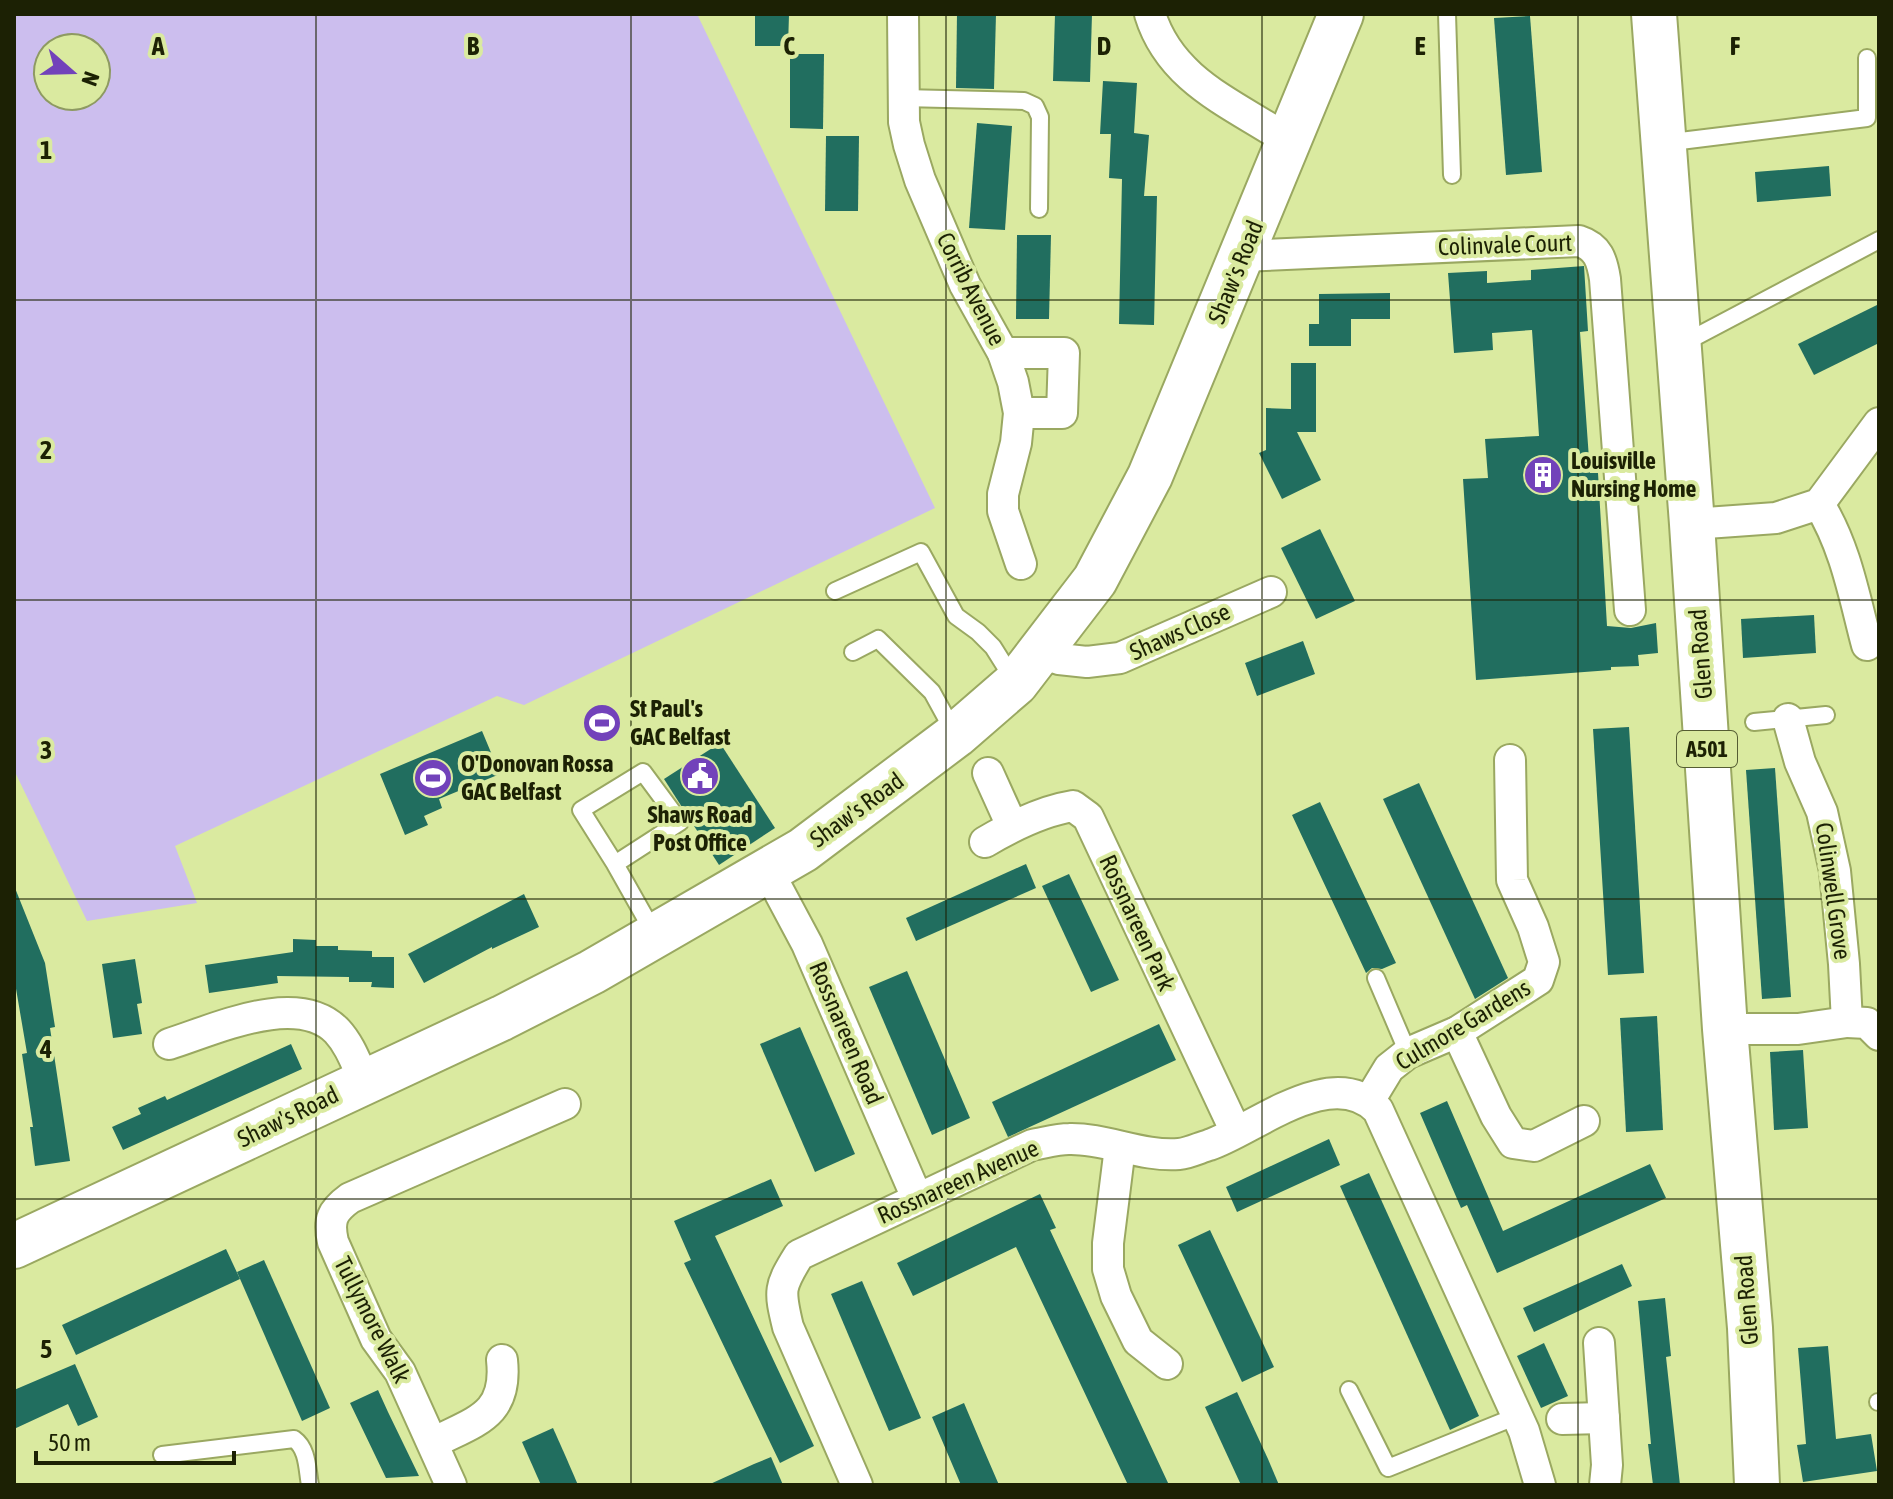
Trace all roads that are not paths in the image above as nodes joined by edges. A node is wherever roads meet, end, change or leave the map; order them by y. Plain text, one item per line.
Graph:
1 (903, 14) edge
2 (1150, 14) edge
3 (1341, 14) edge
4 (1447, 14) edge
5 (1654, 14) edge
6 (1867, 58) dead end
7 (903, 98) junction
8 (1290, 138) junction
9 (1663, 144) junction
10 (1452, 175) dead end
11 (1039, 209) dead end
12 (1879, 240) edge
13 (1242, 256) junction
14 (1677, 347) junction
15 (1003, 353) junction
16 (1019, 413) junction
17 (1879, 423) edge
18 (1819, 504) junction
19 (1692, 524) junction
20 (1021, 564) dead end
21 (835, 591) dead end
22 (1271, 592) dead end
23 (1630, 610) dead end
24 (1873, 647) edge
25 (853, 652) dead end
26 (1028, 668) junction
27 (1826, 715) dead end
28 (1788, 719) junction
29 (1754, 722) dead end
30 (956, 735) junction
31 (1510, 760) dead end
32 (988, 773) dead end
33 (1012, 826) junction
34 (985, 842) dead end
35 (615, 864) junction
36 (768, 871) junction
37 (655, 936) junction
38 (1376, 978) dead end
39 (1847, 1022) junction
40 (1725, 1029) junction
41 (1457, 1032) junction
42 (1879, 1035) edge
43 (169, 1044) dead end
44 (1408, 1053) junction
45 (364, 1080) junction
46 (1369, 1101) junction
47 (565, 1104) dead end
48 (1584, 1121) dead end
49 (1236, 1132) junction
50 (1120, 1147) junction
51 (917, 1198) junction
52 (14, 1246) edge
53 (1599, 1343) dead end
54 (502, 1360) dead end
55 (1167, 1364) dead end
56 (1349, 1390) dead end
57 (1517, 1416) junction
58 (1604, 1418) junction
59 (1562, 1419) dead end
60 (433, 1443) junction
61 (162, 1455) dead end
62 (310, 1485) edge
63 (451, 1485) edge
64 (857, 1485) edge
65 (1540, 1485) edge
66 (1605, 1485) edge
67 (1757, 1485) edge

1 - 7 street, Corrib Avenue
2 - 8 street
3 - 8 street, Shaw's Road
4 - 10 lane
5 - 9 street, Glen Road / A501
6 - 9 lane
7 - 11 lane
7 - 15 street, Corrib Avenue
8 - 13 street, Shaw's Road
9 - 14 street, Glen Road / A501
12 - 14 lane
13 - 23 street, Colinvale Court
13 - 26 street, Shaw's Road
14 - 19 street, Glen Road / A501
15 - 16 street, Corrib Avenue
15 - 16 street
16 - 20 street, Corrib Avenue
17 - 18 street
18 - 19 street
18 - 24 street
19 - 40 street, Glen Road / A501
21 - 26 lane
22 - 26 street, Shaws Close
25 - 30 lane
26 - 30 street, Shaw's Road
27 - 28 lane
28 - 29 lane
28 - 39 street, Colinwell Grove
30 - 36 street, Shaw's Road
31 - 41 street, Culmore Gardens
32 - 33 street
33 - 34 street, Rossnareen Park
33 - 49 street, Rossnareen Park
35 - 35 lane
35 - 37 lane
36 - 37 street, Shaw's Road
36 - 51 street, Rossnareen Road
37 - 45 street, Shaw's Road
38 - 44 lane
39 - 40 street
39 - 42 street
40 - 67 street, Glen Road / A501
41 - 44 street, Culmore Gardens
41 - 48 street
43 - 45 street
44 - 46 street, Culmore Gardens
45 - 52 street, Shaw's Road
46 - 49 street, Rossnareen Avenue
46 - 57 street
47 - 60 street, Tullymore Walk
49 - 50 street, Rossnareen Avenue
50 - 51 street, Rossnareen Avenue
50 - 55 street
51 - 64 street, Rossnareen Avenue
53 - 58 street
54 - 60 street
56 - 57 lane
57 - 65 street
58 - 59 street
58 - 66 street
60 - 63 street, Tullymore Walk
61 - 62 lane

